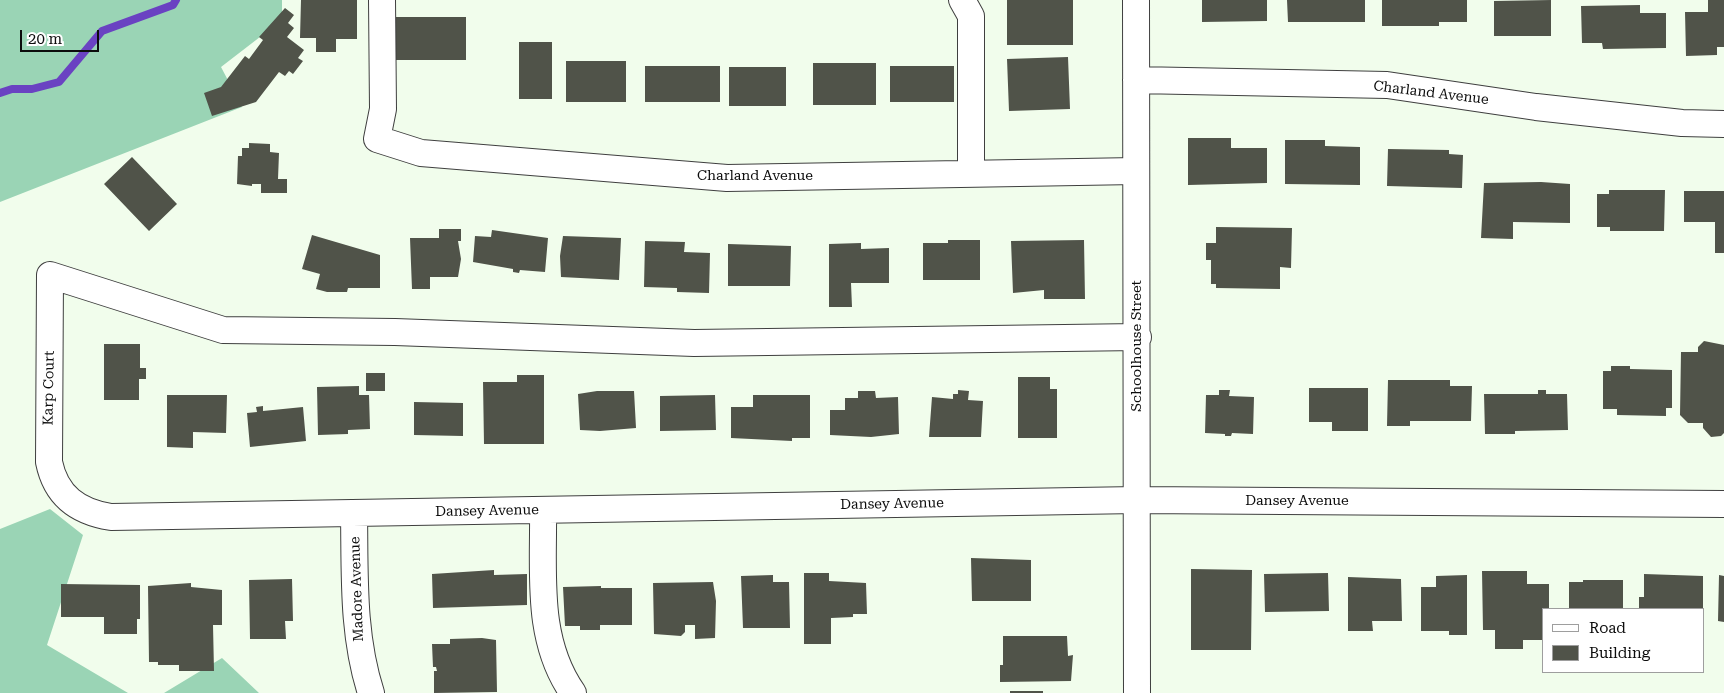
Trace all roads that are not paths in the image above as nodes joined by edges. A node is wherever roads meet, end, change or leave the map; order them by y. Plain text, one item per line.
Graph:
1 (382, 0) edge
2 (962, 0) edge
3 (1136, 0) edge
4 (1136, 80) junction
5 (1724, 124) edge
6 (1136, 171) junction
7 (971, 173) junction
8 (1138, 337) junction
9 (66, 498) joint
10 (1137, 500) junction
11 (1724, 504) edge
12 (544, 510) junction
13 (354, 513) junction
14 (371, 693) edge
15 (573, 693) edge
16 (1137, 693) edge

1 - 7 street, Charland Avenue
2 - 7 street
3 - 4 street, Schoolhouse Street
4 - 5 street, Charland Avenue
4 - 6 street, Schoolhouse Street
6 - 7 street, Charland Avenue
6 - 8 street, Schoolhouse Street
8 - 9 street, Karp Court
8 - 10 street, Schoolhouse Street
9 - 13 street, Dansey Avenue
10 - 11 street, Dansey Avenue
10 - 12 street, Dansey Avenue
10 - 16 street, Schoolhouse Street
12 - 13 street, Dansey Avenue
12 - 15 street
13 - 14 street, Madore Avenue

